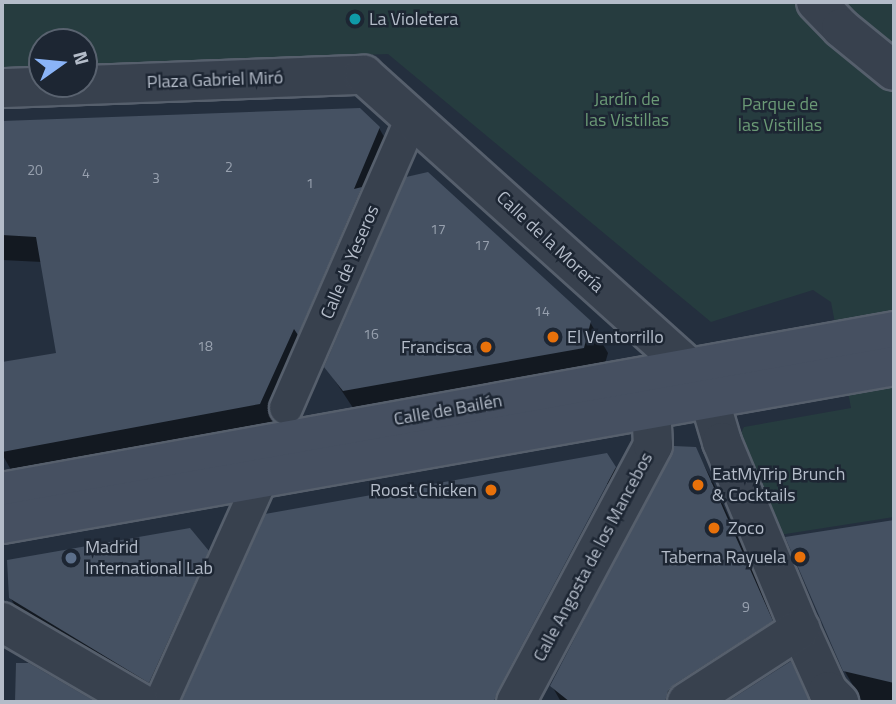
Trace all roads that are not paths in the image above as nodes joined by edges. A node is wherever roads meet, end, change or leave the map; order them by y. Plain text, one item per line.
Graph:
1 (816, 2) edge
2 (894, 71) edge
3 (2, 88) edge
4 (413, 116) junction
5 (894, 331) edge
6 (842, 358) junction
7 (894, 366) edge
8 (698, 383) junction
9 (286, 408) dead end
10 (650, 408) junction
11 (262, 477) junction
12 (2, 492) edge
13 (2, 524) edge
14 (2, 622) edge
15 (800, 629) junction
16 (139, 702) edge
17 (161, 702) edge
18 (516, 702) edge
19 (687, 702) edge
20 (839, 702) edge

1 - 2 street
3 - 4 street, Plaza Gabriel Miró
4 - 8 street, Calle de la Morería
4 - 9 street, Calle de Yeseros
5 - 6 main road, Calle de Bailén
6 - 7 main road, Calle de Bailén
6 - 8 main road, Calle de Bailén
8 - 10 main road, Calle de Bailén
8 - 12 main road, Calle de Bailén
8 - 15 street
10 - 11 main road, Calle de Bailén
10 - 18 street, Calle Angosta de los Mancebos
11 - 13 main road, Calle de Bailén
11 - 17 street
14 - 16 street
15 - 19 street
15 - 20 street

